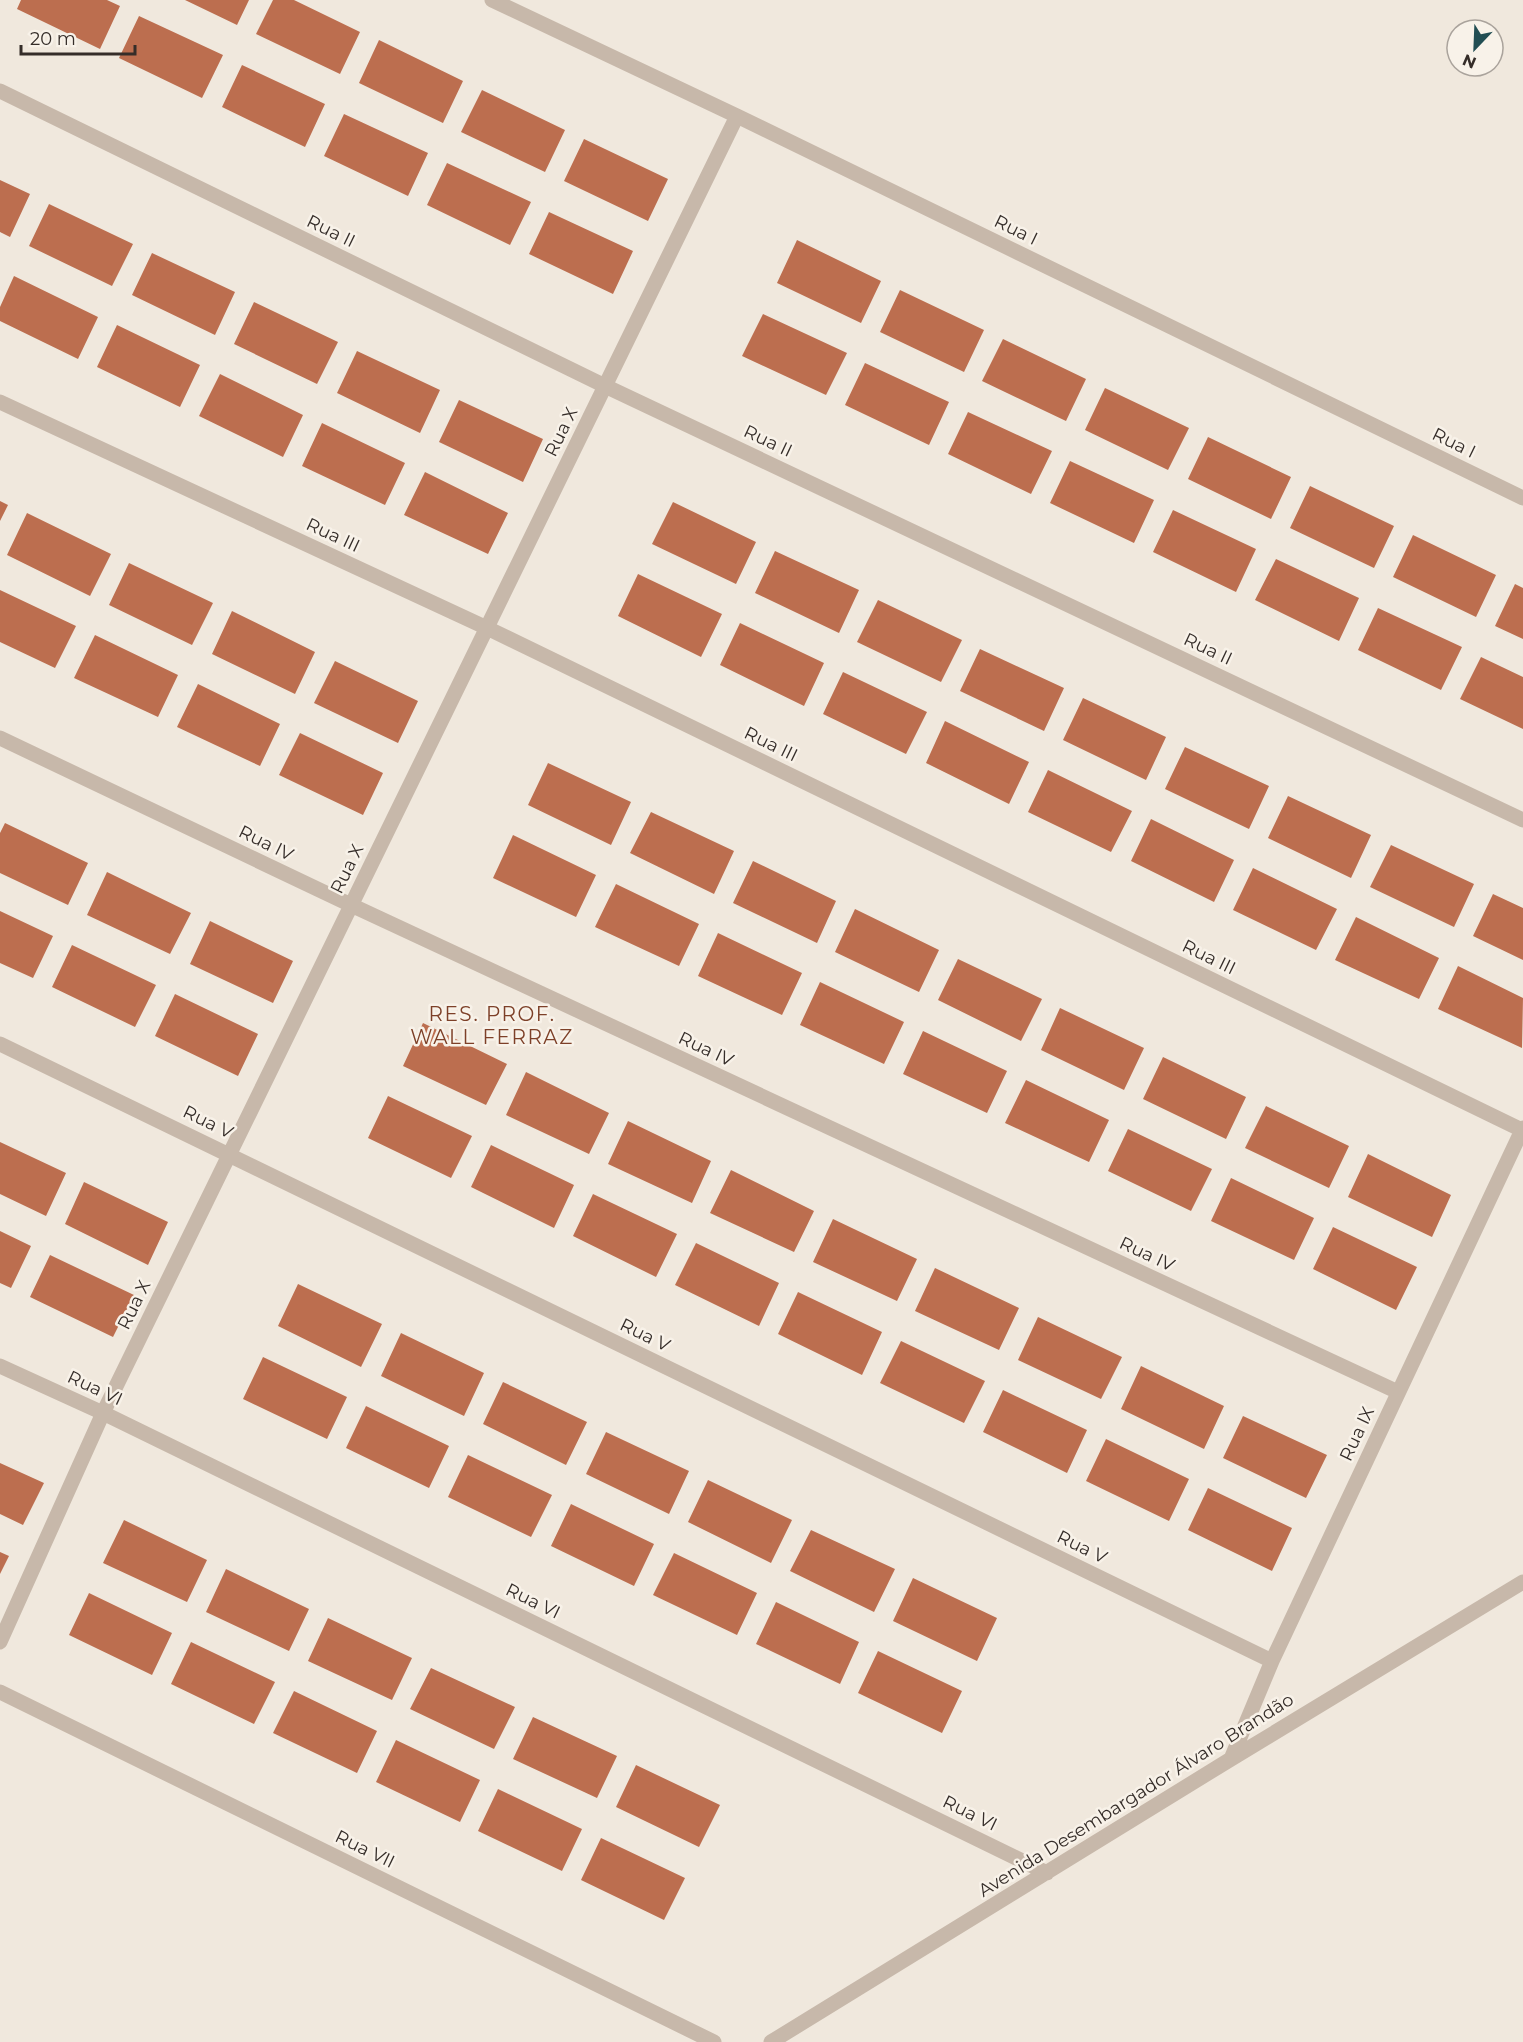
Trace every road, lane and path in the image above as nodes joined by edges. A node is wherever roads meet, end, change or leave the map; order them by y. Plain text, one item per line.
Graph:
1 (492, 0) edge
2 (0, 91) edge
3 (736, 116) junction
4 (605, 386) junction
5 (0, 402) edge
6 (1523, 498) edge
7 (487, 628) junction
8 (0, 738) edge
9 (1523, 820) edge
10 (351, 906) junction
11 (0, 1044) edge
12 (1522, 1129) edge
13 (230, 1155) junction
14 (0, 1366) edge
15 (1398, 1392) junction
16 (103, 1413) junction
17 (1523, 1582) edge
18 (0, 1642) edge
19 (1272, 1661) junction
20 (0, 1692) edge
21 (1231, 1758) junction
22 (1047, 1873) junction
23 (714, 2042) edge
24 (771, 2042) edge

1 - 3 street, Rua I
2 - 4 street, Rua II
3 - 4 street, Rua X
3 - 6 street, Rua I
4 - 7 street, Rua X
4 - 9 street, Rua II
5 - 7 street, Rua III
7 - 10 street, Rua X
7 - 12 street, Rua III
8 - 10 street, Rua IV
10 - 13 street, Rua X
10 - 15 street, Rua IV
11 - 13 street, Rua V
12 - 15 street, Rua IX
13 - 16 street, Rua X
13 - 19 street, Rua V
14 - 16 street, Rua VI
15 - 19 street, Rua IX
16 - 18 street, Rua X
16 - 22 street, Rua VI
17 - 21 street, Avenida Desembargador Álvaro Brandão
19 - 21 street, Rua IX
20 - 23 street, Rua VII
21 - 22 street, Avenida Desembargador Álvaro Brandão
22 - 24 street, Avenida Desembargador Álvaro Brandão

